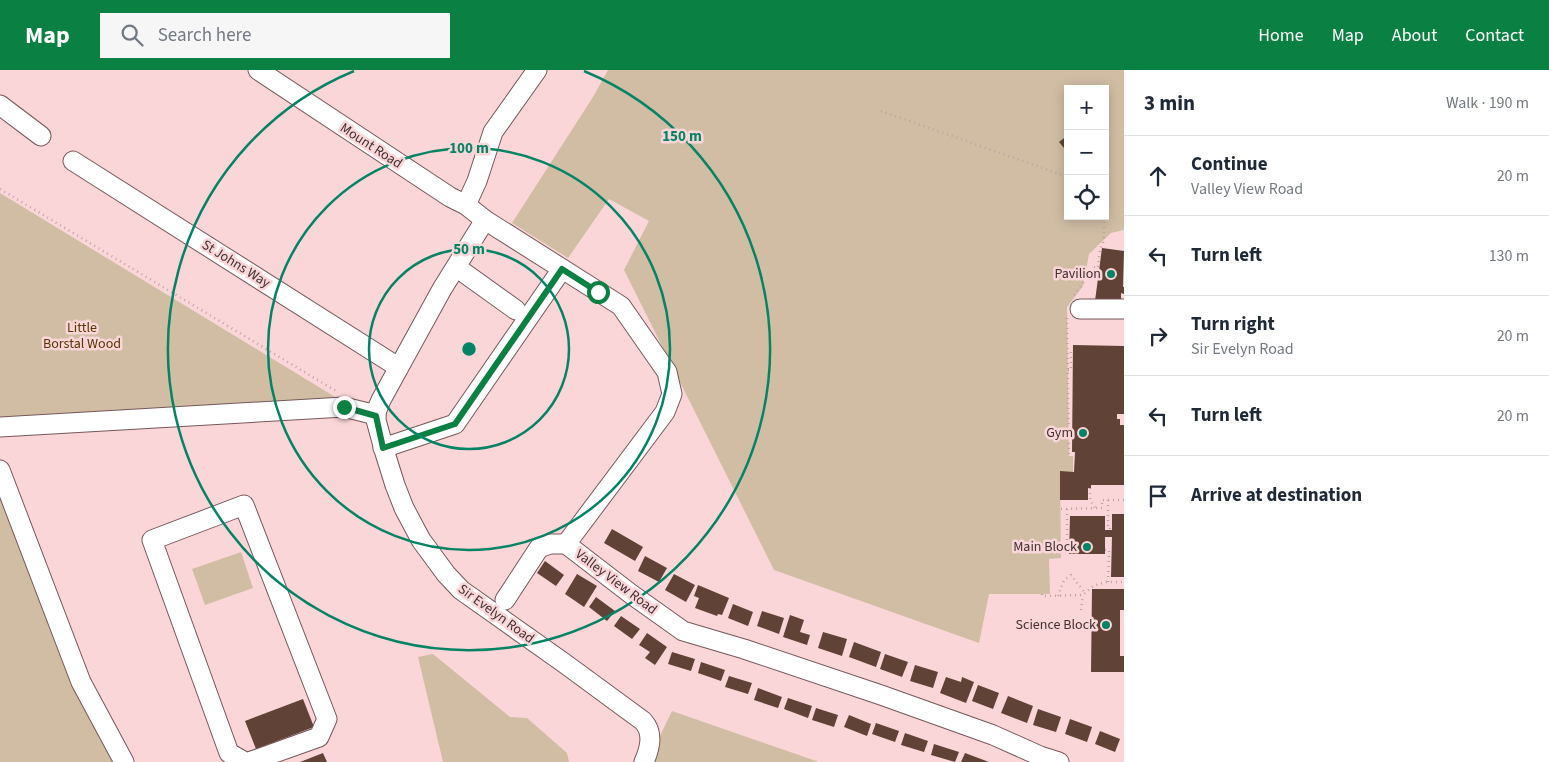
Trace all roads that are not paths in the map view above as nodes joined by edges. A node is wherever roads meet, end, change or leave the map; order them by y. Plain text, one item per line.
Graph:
1 (258, 70) edge
2 (537, 70) edge
3 (0, 105) edge
4 (41, 136) dead end
5 (73, 161) dead end
6 (466, 205) junction
7 (485, 220) junction
8 (456, 267) junction
9 (562, 269) junction
10 (1073, 307) road end
11 (1124, 309) edge
12 (516, 310) dead end
13 (398, 367) junction
14 (376, 416) junction
15 (0, 427) edge
16 (383, 448) junction
17 (0, 470) edge
18 (566, 544) junction
19 (505, 600) dead end
20 (271, 758) edge
21 (1039, 759) edge
22 (124, 762) edge
23 (245, 762) edge
24 (249, 762) edge
25 (644, 762) edge
26 (1059, 762) edge

1 - 6 street, Mount Road
2 - 6 street
3 - 4 street
5 - 13 street, St Johns Way
6 - 7 street, Mount Road
7 - 8 street
7 - 9 street, Valley View Road
8 - 12 street
8 - 13 street
9 - 16 street
9 - 18 street, Valley View Road
10 - 11 street
13 - 14 street
14 - 15 street
14 - 16 street, Sir Evelyn Road
16 - 25 street, Sir Evelyn Road
17 - 22 street
18 - 19 street
18 - 21 street, Valley View Road
20 - 23 street
20 - 24 street
21 - 26 street, Valley View Road

